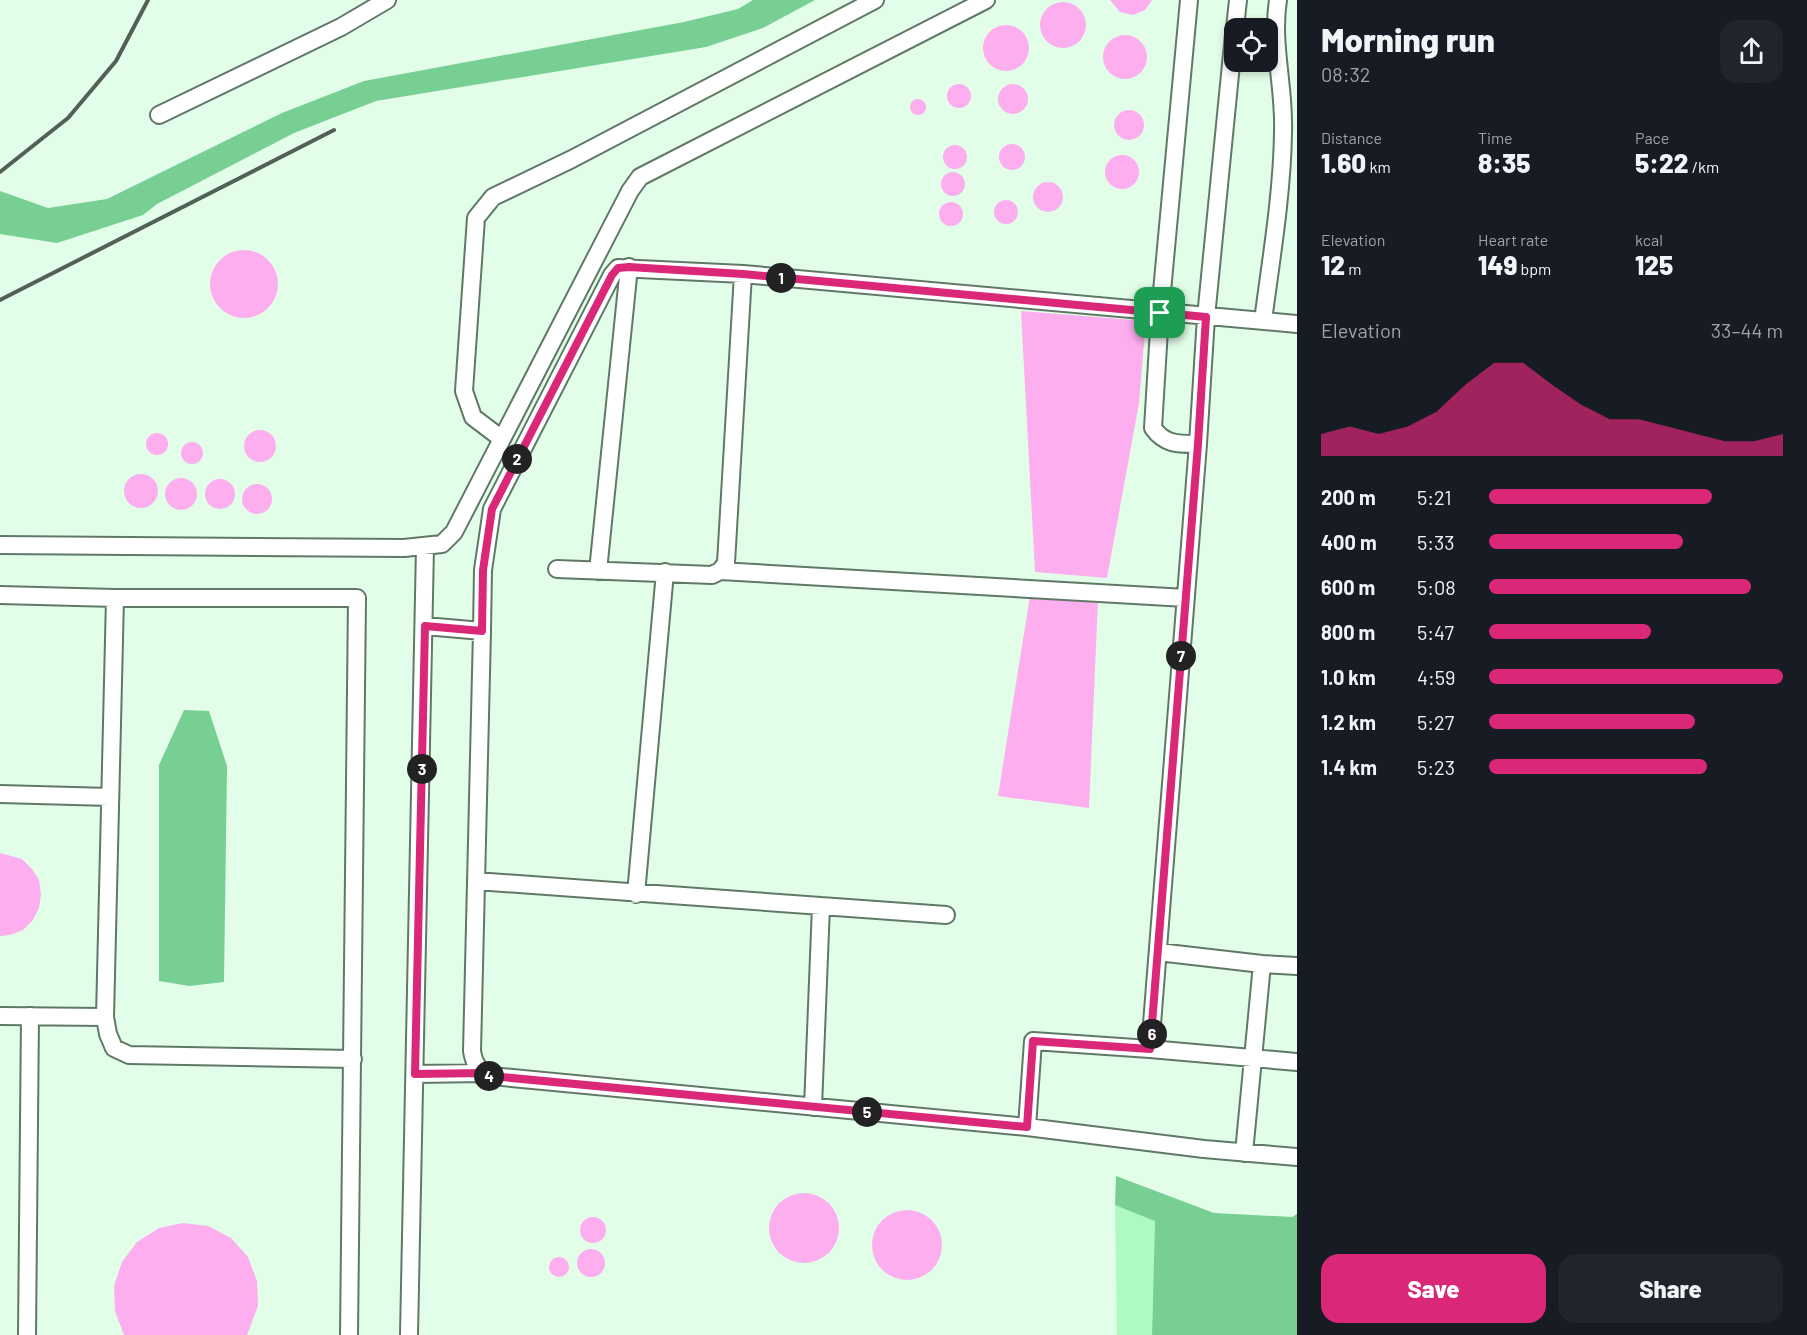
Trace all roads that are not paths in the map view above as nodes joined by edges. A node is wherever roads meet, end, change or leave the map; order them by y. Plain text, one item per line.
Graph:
1 (387, 0) edge
2 (875, 0) edge
3 (986, 0) edge
4 (1189, 0) edge
5 (1238, 0) edge
6 (1278, 0) edge
7 (1236, 18) edge
8 (1230, 72) edge
9 (159, 115) dead end
10 (629, 267) junction
11 (743, 274) junction
12 (1160, 313) junction
13 (1206, 317) junction
14 (1263, 321) junction
15 (1297, 324) edge
16 (502, 439) junction
17 (1198, 444) junction
18 (0, 545) edge
19 (425, 547) junction
20 (557, 569) dead end
21 (598, 571) junction
22 (720, 571) junction
23 (665, 572) junction
24 (0, 595) edge
25 (116, 598) junction
26 (1186, 598) junction
27 (425, 626) junction
28 (482, 631) junction
29 (0, 794) edge
30 (110, 797) junction
31 (476, 881) junction
32 (636, 894) junction
33 (821, 906) junction
34 (946, 915) dead end
35 (1158, 952) junction
36 (1262, 964) junction
37 (1297, 966) edge
38 (0, 1016) edge
39 (30, 1016) junction
40 (105, 1017) junction
41 (1150, 1049) junction
42 (1254, 1058) junction
43 (353, 1059) junction
44 (1297, 1062) edge
45 (483, 1073) junction
46 (415, 1074) junction
47 (813, 1107) junction
48 (1027, 1127) junction
49 (1244, 1152) junction
50 (1297, 1157) edge
51 (27, 1335) edge
52 (349, 1335) edge
53 (409, 1335) edge

1 - 9 street
2 - 16 street
3 - 16 street
4 - 12 street
5 - 7 street
6 - 14 street
8 - 13 street
10 - 11 street
10 - 21 street
10 - 28 street
11 - 12 street
11 - 22 street
12 - 13 street
12 - 17 street
13 - 14 street
13 - 17 street
14 - 15 street
16 - 19 street
17 - 26 street
18 - 19 street
19 - 27 street
20 - 21 street
21 - 23 street
22 - 23 street
22 - 26 street
23 - 32 street
24 - 25 street
25 - 30 street
25 - 43 street
26 - 35 street
27 - 28 street
27 - 46 street
28 - 31 street
29 - 30 street
30 - 40 street
31 - 32 street
31 - 45 street
32 - 33 street
33 - 34 street
33 - 47 street
35 - 36 street
35 - 41 street
36 - 37 street
36 - 42 street
38 - 39 street
39 - 40 street
39 - 51 street
40 - 43 street
41 - 42 street
41 - 48 street
42 - 44 street
42 - 49 street
43 - 52 street
45 - 46 street
45 - 47 street
46 - 53 street
47 - 48 street
48 - 49 street
49 - 50 street

